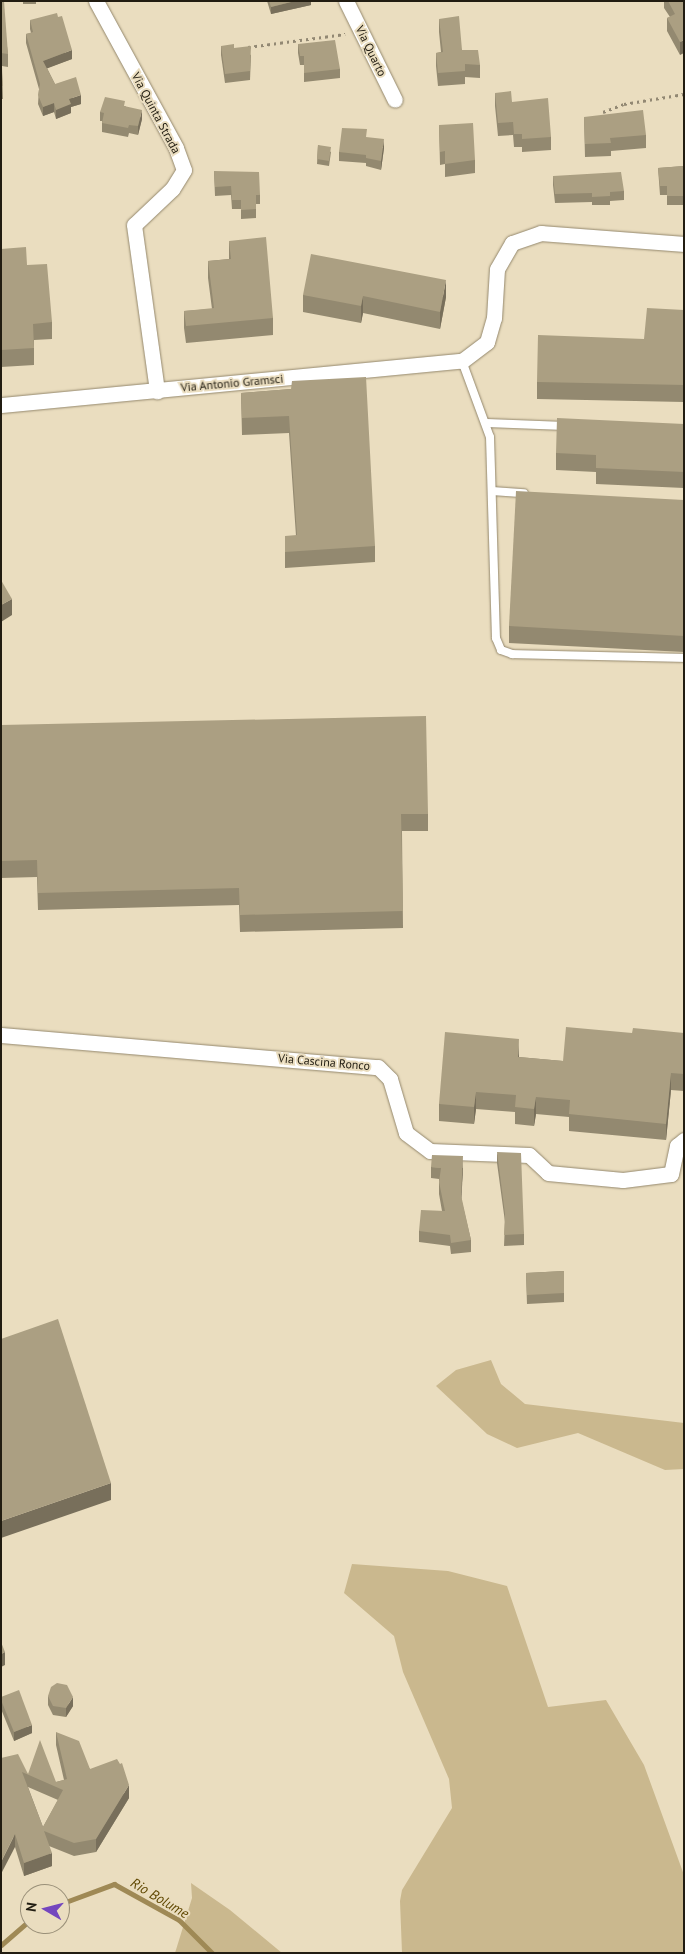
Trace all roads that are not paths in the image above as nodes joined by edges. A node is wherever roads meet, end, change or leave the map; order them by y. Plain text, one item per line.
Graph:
1 (96, 1) edge
2 (346, 1) edge
3 (395, 100) dead end
4 (684, 244) edge
5 (462, 361) junction
6 (157, 391) junction
7 (1, 405) edge
8 (487, 424) junction
9 (576, 426) edge
10 (492, 492) junction
11 (530, 493) edge
12 (684, 658) edge
13 (1, 1035) edge
14 (684, 1140) edge

1 - 6 street, Via Quinta Strada
2 - 3 street, Via Quarto
4 - 5 street
5 - 6 street, Via Antonio Gramsci
5 - 8 lane
6 - 7 street, Via Antonio Gramsci
8 - 9 lane
8 - 10 lane
10 - 11 lane
10 - 12 lane
13 - 14 street, Via Cascina Ronco

